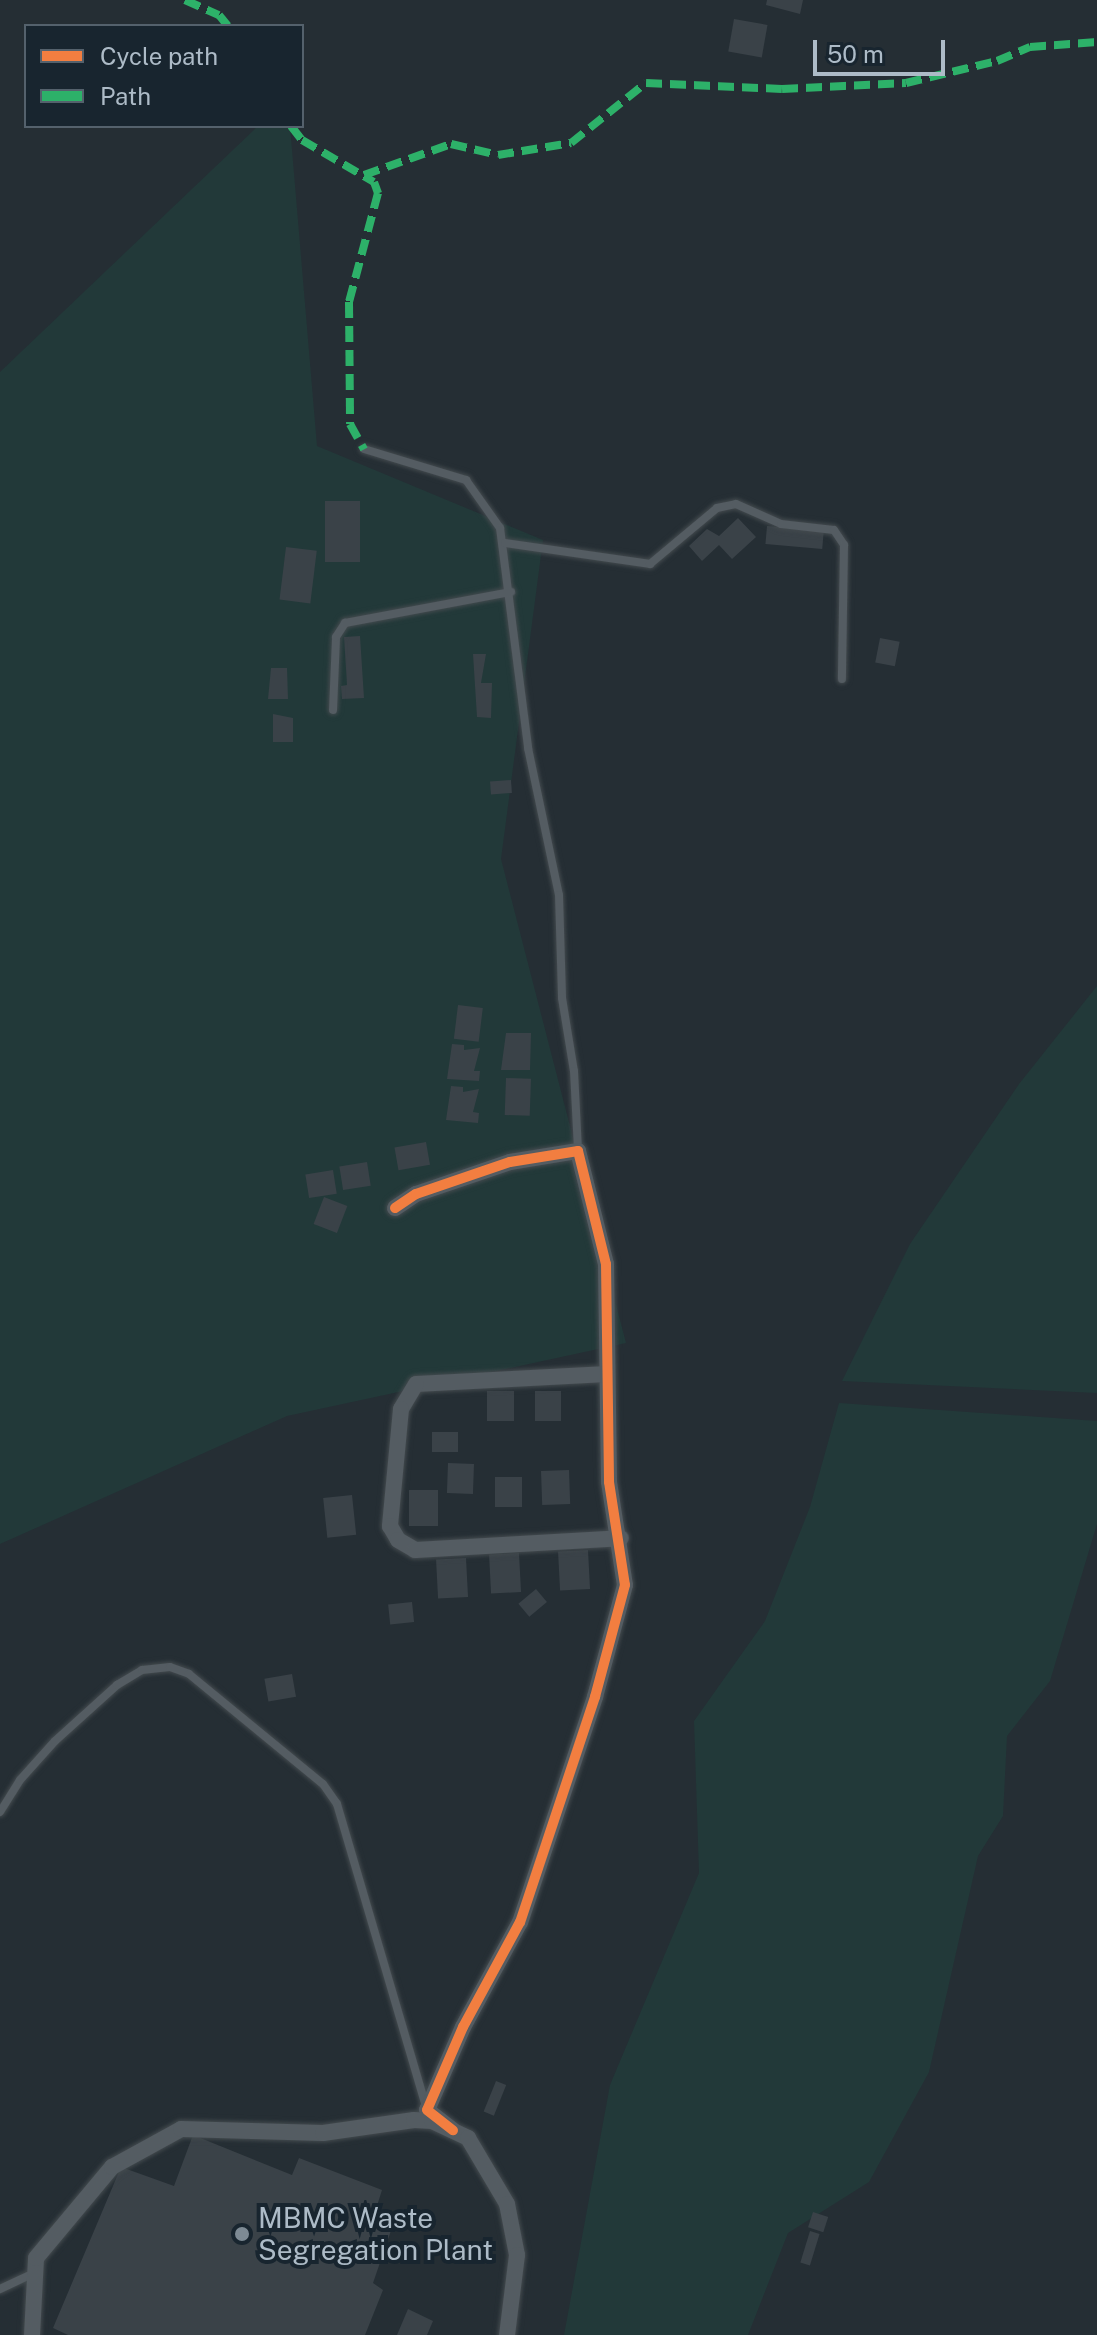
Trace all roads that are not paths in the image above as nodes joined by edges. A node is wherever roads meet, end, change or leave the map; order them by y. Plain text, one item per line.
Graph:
1 (364, 449) dead end
2 (505, 543) junction
3 (511, 592) junction
4 (842, 679) dead end
5 (333, 710) dead end
6 (578, 1151) junction
7 (395, 1208) dead end
8 (607, 1374) junction
9 (621, 1538) junction
10 (0, 1812) edge
11 (427, 2110) junction
12 (453, 2130) junction
13 (32, 2274) junction
14 (0, 2289) edge
15 (32, 2335) edge
16 (507, 2335) edge

1 - 2 lane
2 - 3 lane
2 - 4 lane
3 - 5 lane
3 - 6 lane
6 - 7 street
6 - 8 street
8 - 9 street
8 - 9 street
9 - 11 street
10 - 11 lane
11 - 12 street
12 - 13 street
12 - 16 street
13 - 14 lane
13 - 15 street

